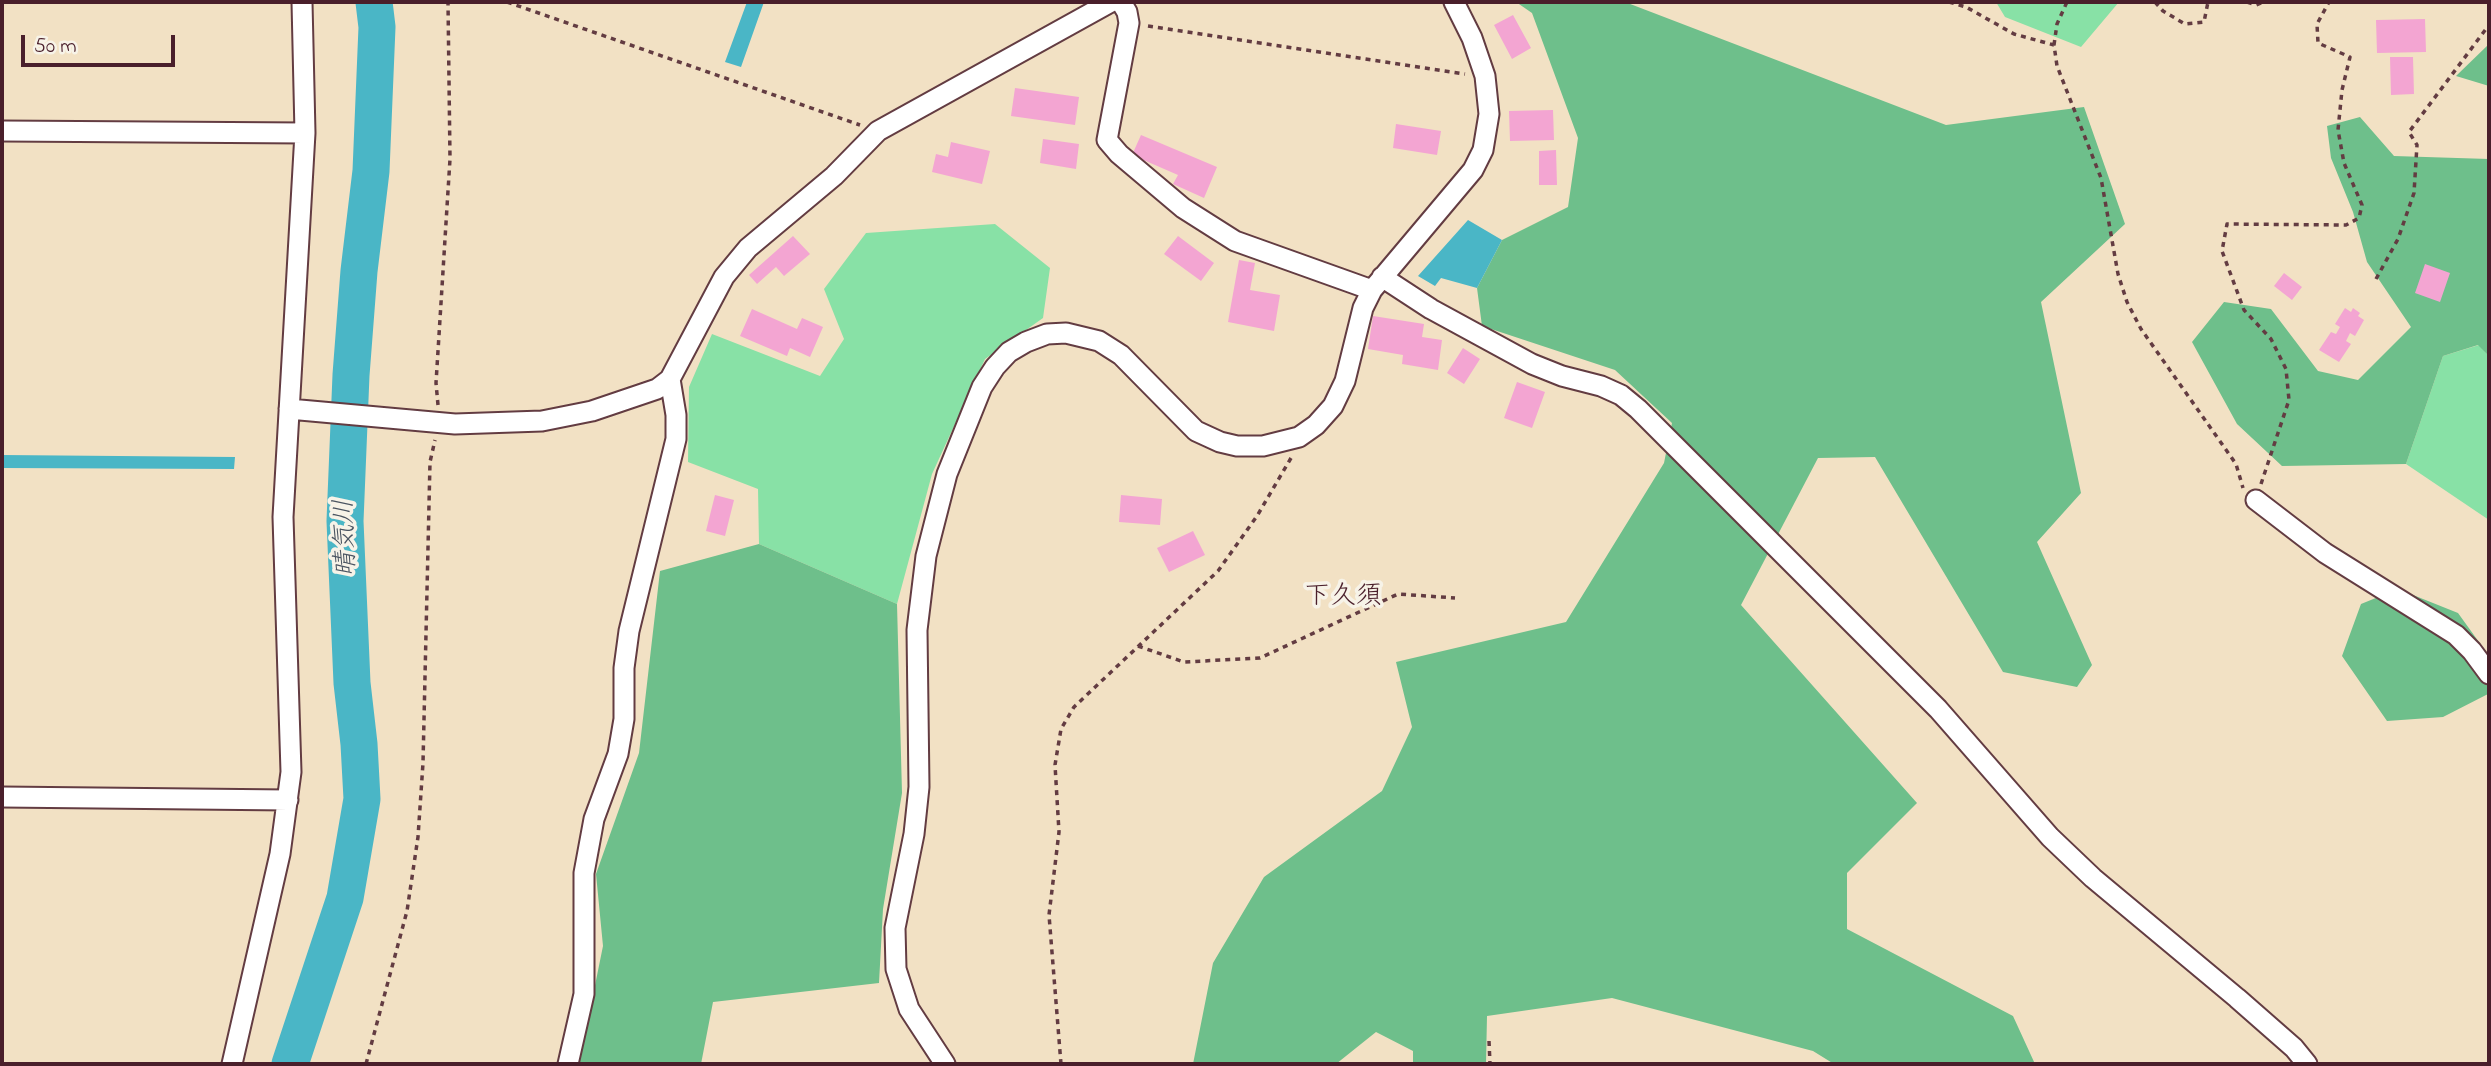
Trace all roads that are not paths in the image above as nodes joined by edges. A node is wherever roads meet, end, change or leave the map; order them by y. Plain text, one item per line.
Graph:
1 (302, 2) edge
2 (1111, 2) edge
3 (1121, 2) edge
4 (1454, 2) edge
5 (2, 131) edge
6 (304, 133) junction
7 (1377, 283) junction
8 (670, 379) junction
9 (289, 409) junction
10 (2256, 500) road end
11 (2489, 674) edge
12 (2, 797) edge
13 (289, 800) junction
14 (232, 1064) edge
15 (568, 1064) edge
16 (945, 1064) edge
17 (2307, 1064) edge

1 - 6 street
2 - 8 street
3 - 7 street
4 - 7 street
5 - 6 street
6 - 9 street
7 - 16 street
7 - 17 street
8 - 9 street
8 - 15 street
9 - 13 street
10 - 11 street
12 - 13 street
13 - 14 street

